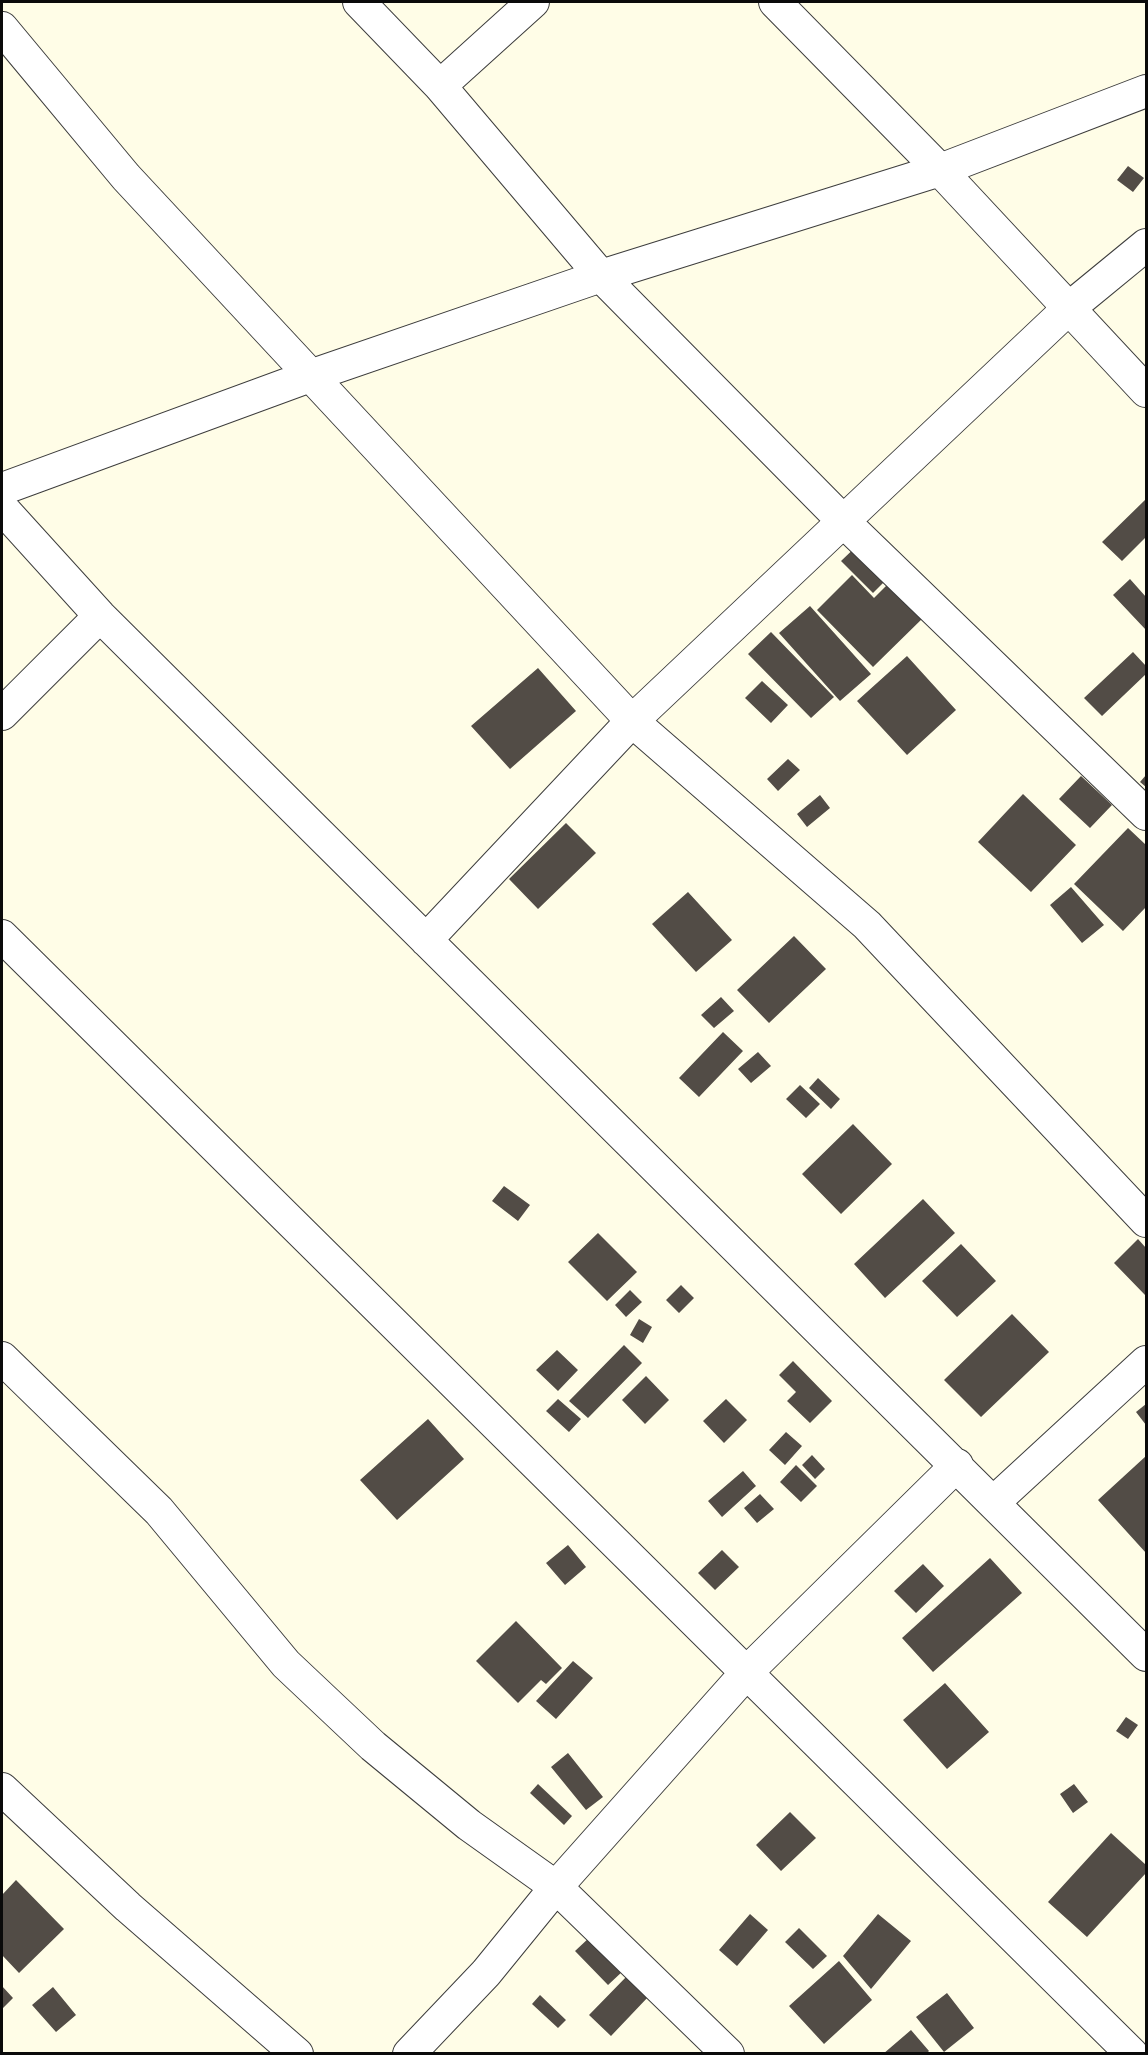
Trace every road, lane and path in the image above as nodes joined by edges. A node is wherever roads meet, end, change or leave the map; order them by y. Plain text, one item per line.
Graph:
1 (359, 2) edge
2 (533, 2) edge
3 (775, 2) edge
4 (2, 28) edge
5 (440, 86) junction
6 (1146, 91) edge
7 (940, 170) junction
8 (1146, 246) edge
9 (601, 276) junction
10 (1068, 309) junction
11 (310, 376) junction
12 (1146, 391) edge
13 (2, 489) edge
14 (2, 508) edge
15 (843, 521) junction
16 (100, 616) junction
17 (2, 714) edge
18 (632, 721) junction
19 (1146, 814) edge
20 (2, 936) edge
21 (426, 940) junction
22 (1146, 1221) edge
23 (2, 1358) edge
24 (1146, 1362) edge
25 (957, 1464) junction
26 (994, 1502) junction
27 (1146, 1655) edge
28 (748, 1671) junction
29 (2, 1789) edge
30 (556, 1887) junction
31 (297, 2054) edge
32 (409, 2054) edge
33 (728, 2054) edge
34 (1132, 2054) edge

1 - 5 street
2 - 5 street
3 - 7 street
4 - 11 street
5 - 9 street
6 - 7 street
7 - 9 street
7 - 10 street
8 - 10 street
9 - 11 street
9 - 15 street
10 - 12 street
10 - 15 street
11 - 13 street
11 - 18 street
14 - 16 street
15 - 18 street
15 - 19 street
16 - 17 street
16 - 21 street
18 - 21 street
18 - 22 street
20 - 28 street
21 - 25 street
23 - 30 street
24 - 26 street
25 - 26 street
25 - 28 street
26 - 27 street
28 - 30 street
28 - 34 street
29 - 31 street
30 - 32 street
30 - 33 street

